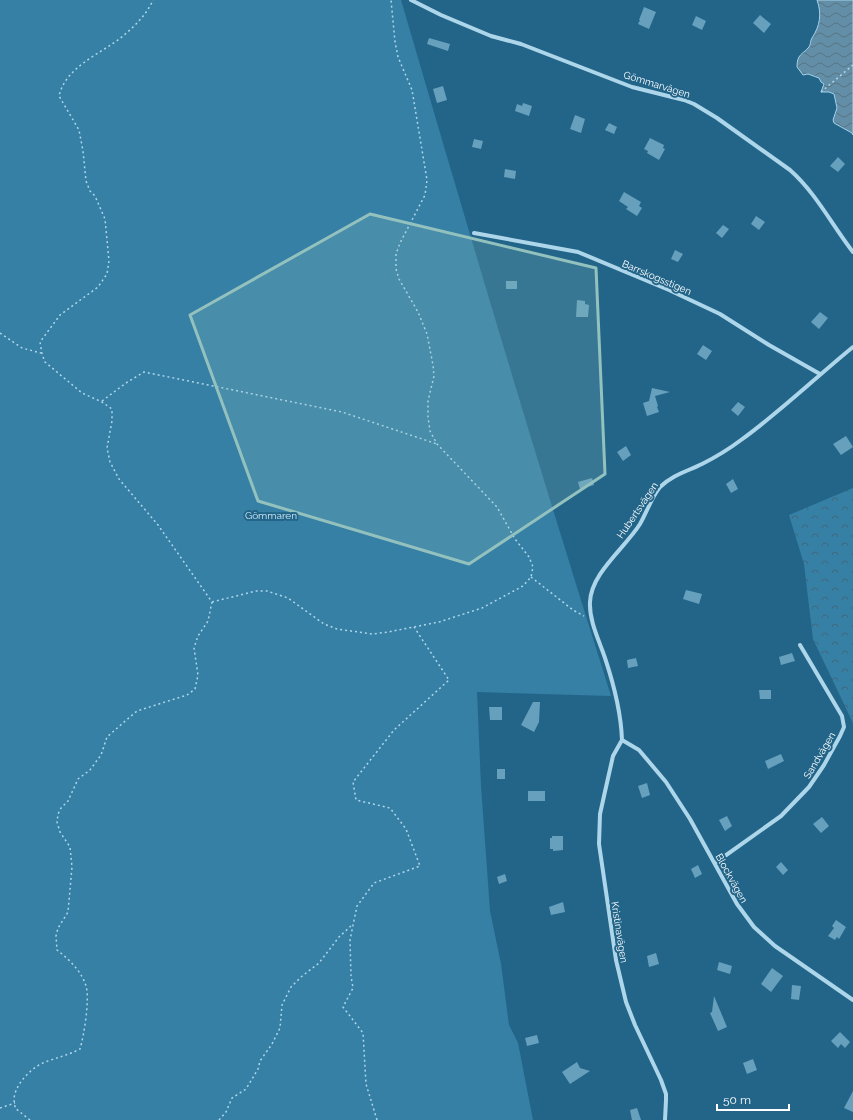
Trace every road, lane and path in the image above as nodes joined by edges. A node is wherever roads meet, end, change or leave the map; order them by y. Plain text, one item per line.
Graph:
1 (153, 0) edge
2 (391, 0) edge
3 (411, 0) edge
4 (853, 65) edge
5 (821, 92) dead end
6 (474, 233) dead end
7 (853, 252) edge
8 (0, 333) edge
9 (853, 348) edge
10 (42, 354) junction
11 (820, 374) junction
12 (102, 402) junction
13 (438, 444) junction
14 (531, 577) junction
15 (212, 602) junction
16 (592, 620) junction
17 (414, 627) junction
18 (800, 645) dead end
19 (622, 740) junction
20 (715, 863) junction
21 (352, 925) junction
22 (853, 1000) edge
23 (15, 1103) junction
24 (0, 1108) edge
25 (30, 1120) edge
26 (219, 1120) edge
27 (377, 1120) edge
28 (665, 1120) edge

1 - 10 path
2 - 13 path
3 - 7 street, Gömmarvägen
4 - 5 path
6 - 11 street, Barrskogsstigen
8 - 10 path
9 - 11 street, Hubertsvägen
10 - 12 path
11 - 16 street, Hubertsvägen
12 - 13 path
12 - 15 path
13 - 14 path
14 - 16 path
14 - 17 path
15 - 17 path
15 - 23 path
16 - 19 street, Hubertsvägen
17 - 21 path
18 - 20 street, Sandvägen
19 - 20 street, Blockvägen
19 - 28 street, Kristinavägen
20 - 22 street, Blockvägen
21 - 26 path
21 - 27 path
23 - 24 path
23 - 25 path

